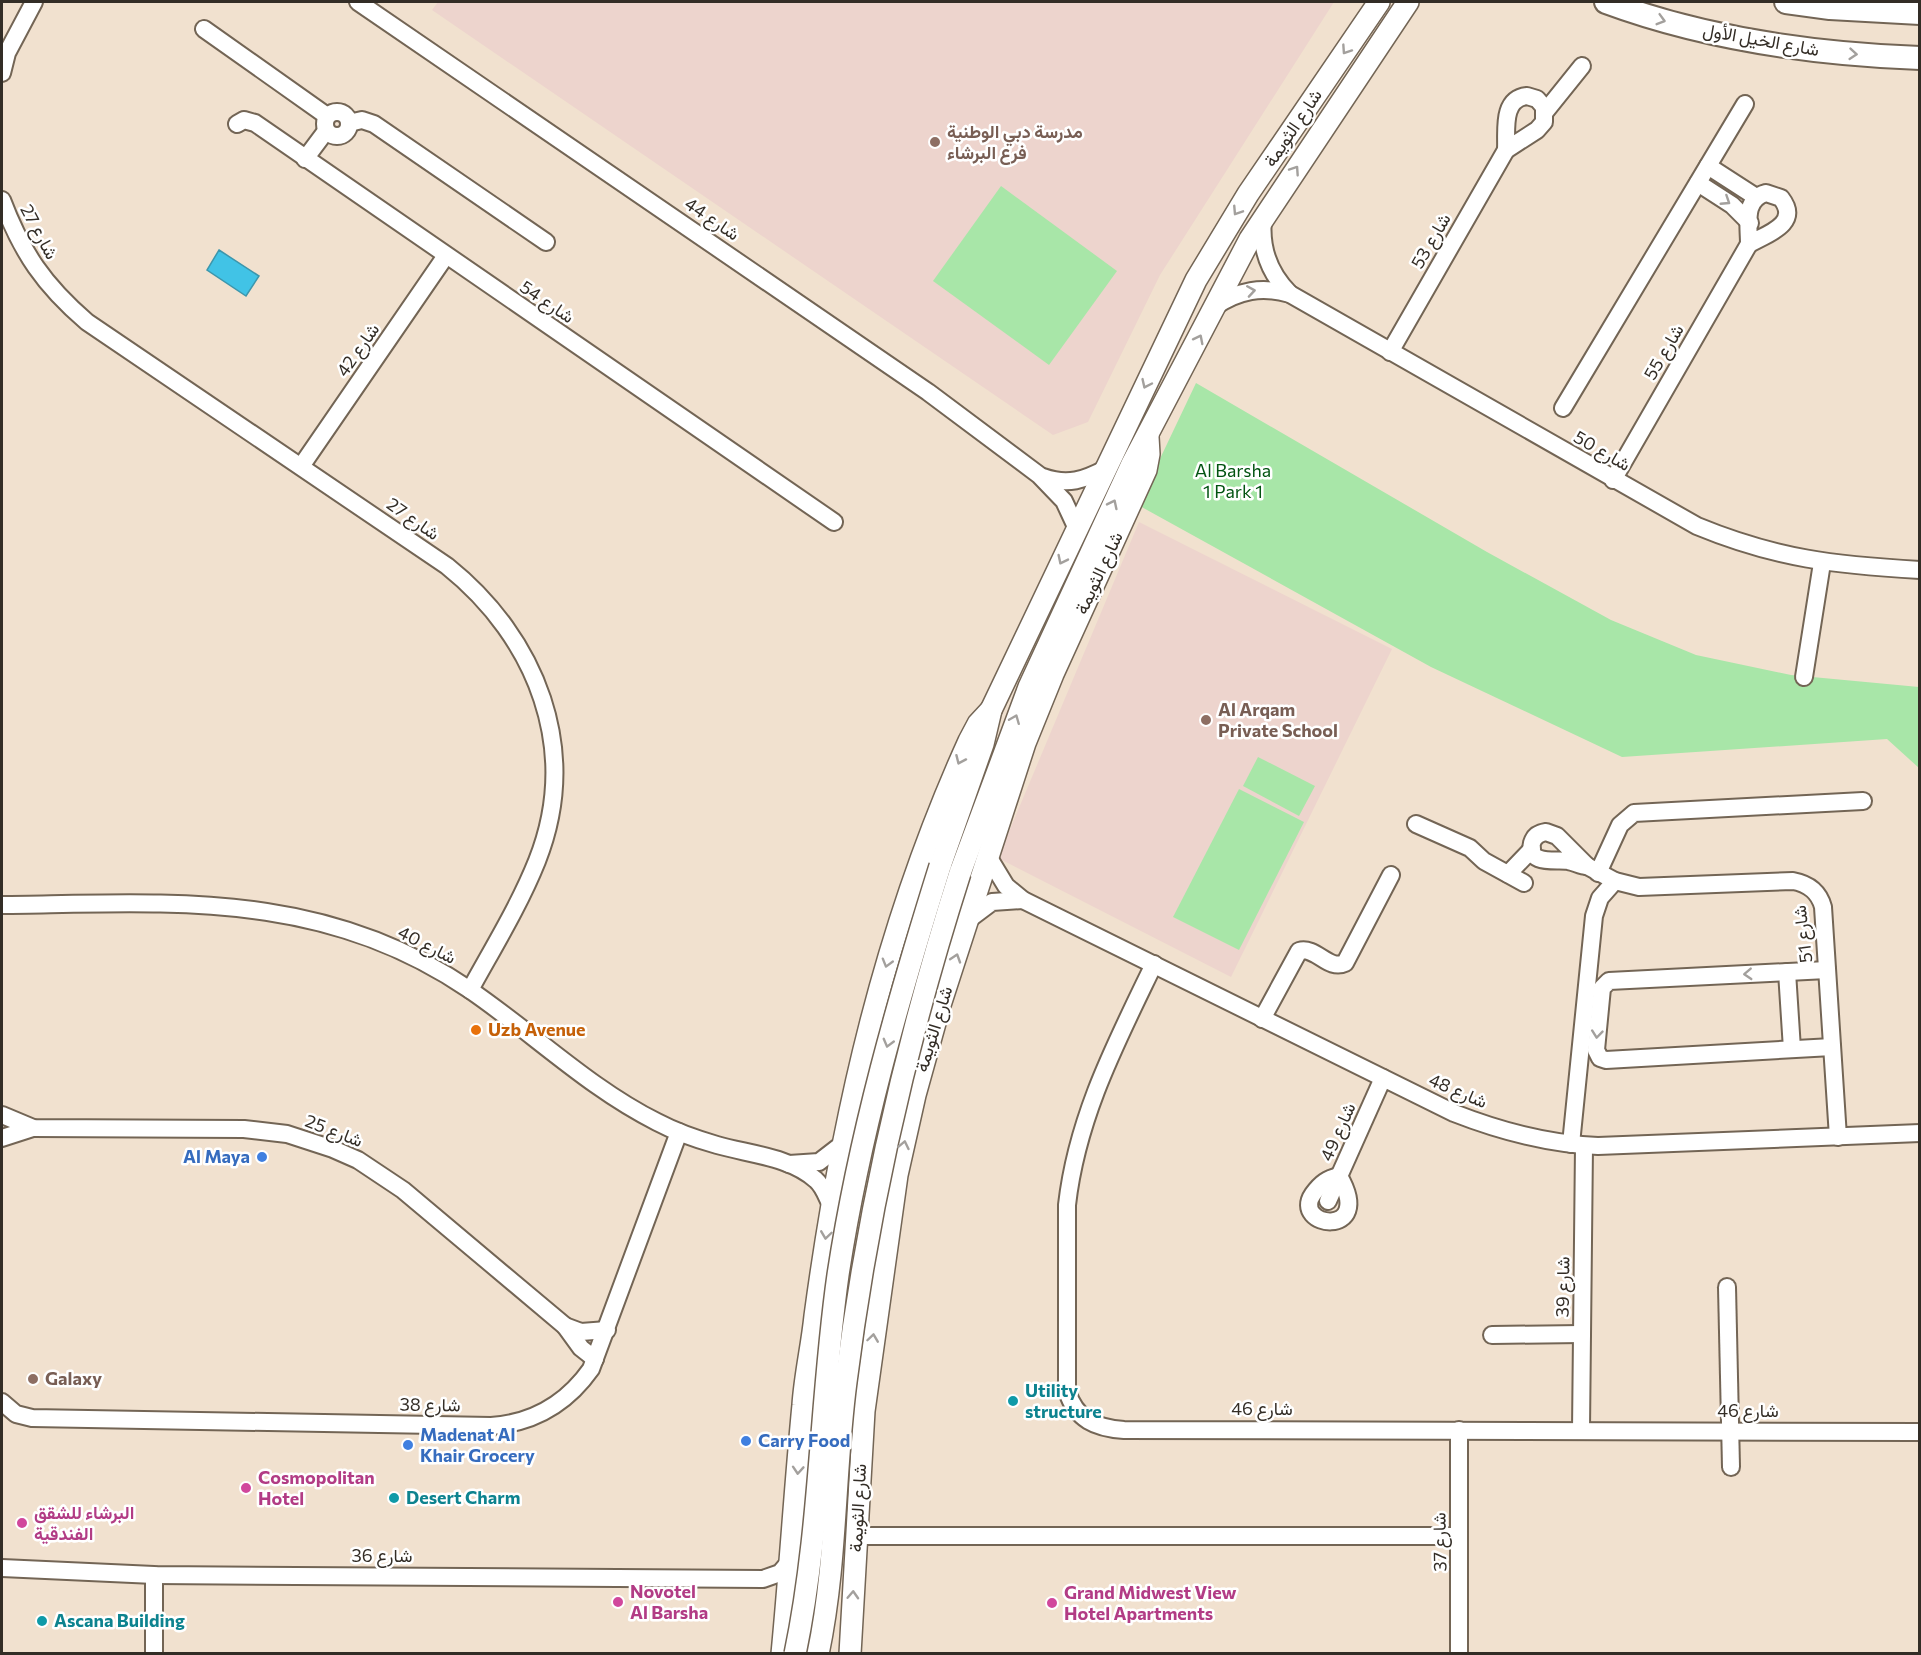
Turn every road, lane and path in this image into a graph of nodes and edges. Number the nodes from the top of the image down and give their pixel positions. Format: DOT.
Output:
graph roads {
  1 [pos="34,2"];
  2 [pos="358,2"];
  3 [pos="1379,2"];
  4 [pos="1408,2"];
  5 [pos="1606,2"];
  6 [pos="1786,2"];
  7 [pos="1920,13"];
  8 [pos="204,29"];
  9 [pos="1920,58"];
  10 [pos="1582,66"];
  11 [pos="2,73"];
  12 [pos="1745,104"];
  13 [pos="1545,112"];
  14 [pos="237,124"];
  15 [pos="329,128"];
  16 [pos="1506,150"];
  17 [pos="309,161"];
  18 [pos="1708,166"];
  19 [pos="1698,183"];
  20 [pos="1756,197"];
  21 [pos="2,200"];
  22 [pos="1263,217"];
  23 [pos="1750,223"];
  24 [pos="546,242"];
  25 [pos="1749,244"];
  26 [pos="446,257"];
  27 [pos="1290,294"];
  28 [pos="1214,307"];
  29 [pos="1390,352"];
  30 [pos="1563,408"];
  31 [pos="1148,437"];
  32 [pos="302,465"];
  33 [pos="1107,468"];
  34 [pos="1039,476"];
  35 [pos="1613,480"];
  36 [pos="834,522"];
  37 [pos="1077,529"];
  38 [pos="1822,563"];
  39 [pos="1920,570"];
  40 [pos="1804,677"];
  41 [pos="991,710"];
  42 [pos="1863,801"];
  43 [pos="1416,824"];
  44 [pos="1532,849"];
  45 [pos="989,858"];
  46 [pos="1592,869"];
  47 [pos="1508,874"];
  48 [pos="1391,875"];
  49 [pos="1615,881"];
  50 [pos="1524,883"];
  51 [pos="1023,900"];
  52 [pos="2,905"];
  53 [pos="968,920"];
  54 [pos="1154,964"];
  55 [pos="1827,970"];
  56 [pos="1787,972"];
  57 [pos="470,990"];
  58 [pos="1262,1019"];
  59 [pos="1832,1047"];
  60 [pos="1792,1049"];
  61 [pos="1383,1078"];
  62 [pos="2,1115"];
  63 [pos="33,1128"];
  64 [pos="679,1132"];
  65 [pos="1920,1133"];
  66 [pos="1838,1137"];
  67 [pos="2,1138"];
  68 [pos="841,1145"];
  69 [pos="1578,1145"];
  70 [pos="789,1164"];
  71 [pos="1328,1201"];
  72 [pos="830,1203"];
  73 [pos="1727,1287"];
  74 [pos="565,1326"];
  75 [pos="607,1330"];
  76 [pos="1582,1334"];
  77 [pos="1492,1335"];
  78 [pos="595,1359"];
  79 [pos="806,1377"];
  80 [pos="867,1382"];
  81 [pos="2,1402"];
  82 [pos="1459,1430"];
  83 [pos="1581,1430"];
  84 [pos="1730,1430"];
  85 [pos="1920,1432"];
  86 [pos="801,1433"];
  87 [pos="862,1435"];
  88 [pos="1731,1467"];
  89 [pos="857,1536"];
  90 [pos="1459,1536"];
  91 [pos="791,1560"];
  92 [pos="2,1568"];
  93 [pos="154,1575"];
  94 [pos="763,1579"];
  95 [pos="787,1599"];
  96 [pos="154,1653"];
  97 [pos="782,1653"];
  98 [pos="795,1653"];
  99 [pos="818,1653"];
  100 [pos="850,1653"];
  101 [pos="1459,1653"];
  1 -- 11 [label="street"];
  2 -- 34 [label="street, شارع 44"];
  3 -- 33 [label="street, شارع الثويمة, one-way"];
  22 -- 4 [label="street, شارع الثويمة, one-way"];
  5 -- 9 [label="main road, شارع الخيل الأول, one-way"];
  6 -- 7 [label="main road"];
  8 -- 15 [label="street"];
  10 -- 13 [label="street"];
  12 -- 18 [label="street"];
  13 -- 16 [label="street"];
  13 -- 16 [label="street"];
  14 -- 17 [label="street, شارع 54"];
  15 -- 17 [label="street"];
  15 -- 24 [label="street"];
  16 -- 29 [label="street, شارع 53"];
  17 -- 26 [label="street, شارع 54"];
  18 -- 19 [label="street"];
  18 -- 20 [label="street"];
  19 -- 23 [label="street, one-way"];
  19 -- 30 [label="street"];
  20 -- 23 [label="street"];
  20 -- 25 [label="street"];
  21 -- 32 [label="street, شارع 27"];
  22 -- 27 [label="street, شارع 50"];
  22 -- 28 [label="street, شارع الثويمة"];
  23 -- 25 [label="street"];
  25 -- 35 [label="street, شارع 55"];
  26 -- 32 [label="street, شارع 42"];
  26 -- 36 [label="street, شارع 54"];
  28 -- 27 [label="street, شارع 50, one-way"];
  27 -- 29 [label="street, شارع 50"];
  31 -- 28 [label="street, شارع الثويمة, one-way"];
  29 -- 35 [label="street, شارع 50"];
  31 -- 45 [label="street, شارع الثويمة"];
  99 -- 31 [label="street, شارع الثويمة, one-way, bridge"];
  32 -- 57 [label="street, شارع 27"];
  33 -- 34 [label="street, شارع 44"];
  33 -- 37 [label="street, شارع الثويمة"];
  34 -- 37 [label="street, شارع 44"];
  35 -- 38 [label="street, شارع 50"];
  37 -- 41 [label="street, شارع الثويمة, one-way"];
  38 -- 39 [label="street, شارع 50"];
  38 -- 40 [label="street"];
  41 -- 68 [label="street, شارع الثويمة, one-way"];
  41 -- 98 [label="street, شارع الثويمة, one-way, bridge"];
  42 -- 46 [label="street"];
  43 -- 47 [label="street"];
  44 -- 46 [label="street"];
  44 -- 46 [label="street"];
  44 -- 47 [label="street"];
  45 -- 51 [label="street, شارع 48"];
  45 -- 53 [label="street, شارع الثويمة"];
  46 -- 49 [label="street, شارع 51"];
  47 -- 50 [label="street"];
  48 -- 58 [label="street"];
  49 -- 55 [label="street, شارع 51"];
  49 -- 69 [label="street, شارع 39"];
  51 -- 53 [label="street, شارع 48"];
  51 -- 54 [label="street, شارع 48"];
  52 -- 57 [label="street, شارع 40"];
  80 -- 53 [label="street, شارع الثويمة, one-way"];
  54 -- 58 [label="street, شارع 48"];
  54 -- 82 [label="street, شارع 46"];
  55 -- 56 [label="street"];
  55 -- 59 [label="street, شارع 51"];
  56 -- 60 [label="street"];
  56 -- 60 [label="street, one-way"];
  57 -- 64 [label="street, شارع 40"];
  58 -- 61 [label="street, شارع 48"];
  59 -- 60 [label="street"];
  59 -- 66 [label="street, شارع 51"];
  61 -- 69 [label="street, شارع 48"];
  61 -- 71 [label="street, شارع 49"];
  62 -- 63 [label="street, شارع 25"];
  63 -- 67 [label="street, شارع 25"];
  63 -- 74 [label="street, شارع 25"];
  64 -- 70 [label="street, شارع 40"];
  64 -- 75 [label="street, شارع 38"];
  65 -- 66 [label="street, شارع 48"];
  66 -- 69 [label="street, شارع 48"];
  68 -- 70 [label="street, شارع 40"];
  68 -- 72 [label="street, شارع الثويمة"];
  69 -- 76 [label="street, شارع 39"];
  70 -- 72 [label="street, شارع 40"];
  72 -- 79 [label="street, شارع الثويمة, one-way"];
  73 -- 84 [label="street"];
  74 -- 75 [label="street"];
  74 -- 78 [label="street, شارع 25"];
  75 -- 78 [label="street, شارع 38"];
  76 -- 77 [label="street"];
  76 -- 83 [label="street, شارع 39"];
  78 -- 81 [label="street, شارع 38"];
  79 -- 80 [label="street"];
  79 -- 86 [label="street, شارع الثويمة"];
  80 -- 87 [label="street, شارع الثويمة"];
  82 -- 83 [label="street, شارع 46"];
  82 -- 90 [label="street, شارع 37"];
  83 -- 84 [label="street, شارع 46"];
  84 -- 85 [label="street, شارع 46"];
  84 -- 88 [label="street"];
  86 -- 87 [label="street"];
  86 -- 91 [label="street, شارع الثويمة, one-way"];
  87 -- 89 [label="street, شارع الثويمة"];
  89 -- 90 [label="street"];
  100 -- 89 [label="street, شارع الثويمة, one-way"];
  90 -- 101 [label="street, شارع 37"];
  91 -- 94 [label="street"];
  91 -- 95 [label="street, شارع الثويمة"];
  92 -- 93 [label="street, شارع 36"];
  93 -- 94 [label="street, شارع 36"];
  93 -- 96 [label="street"];
  94 -- 95 [label="street"];
  95 -- 97 [label="street, شارع الثويمة"];
}
